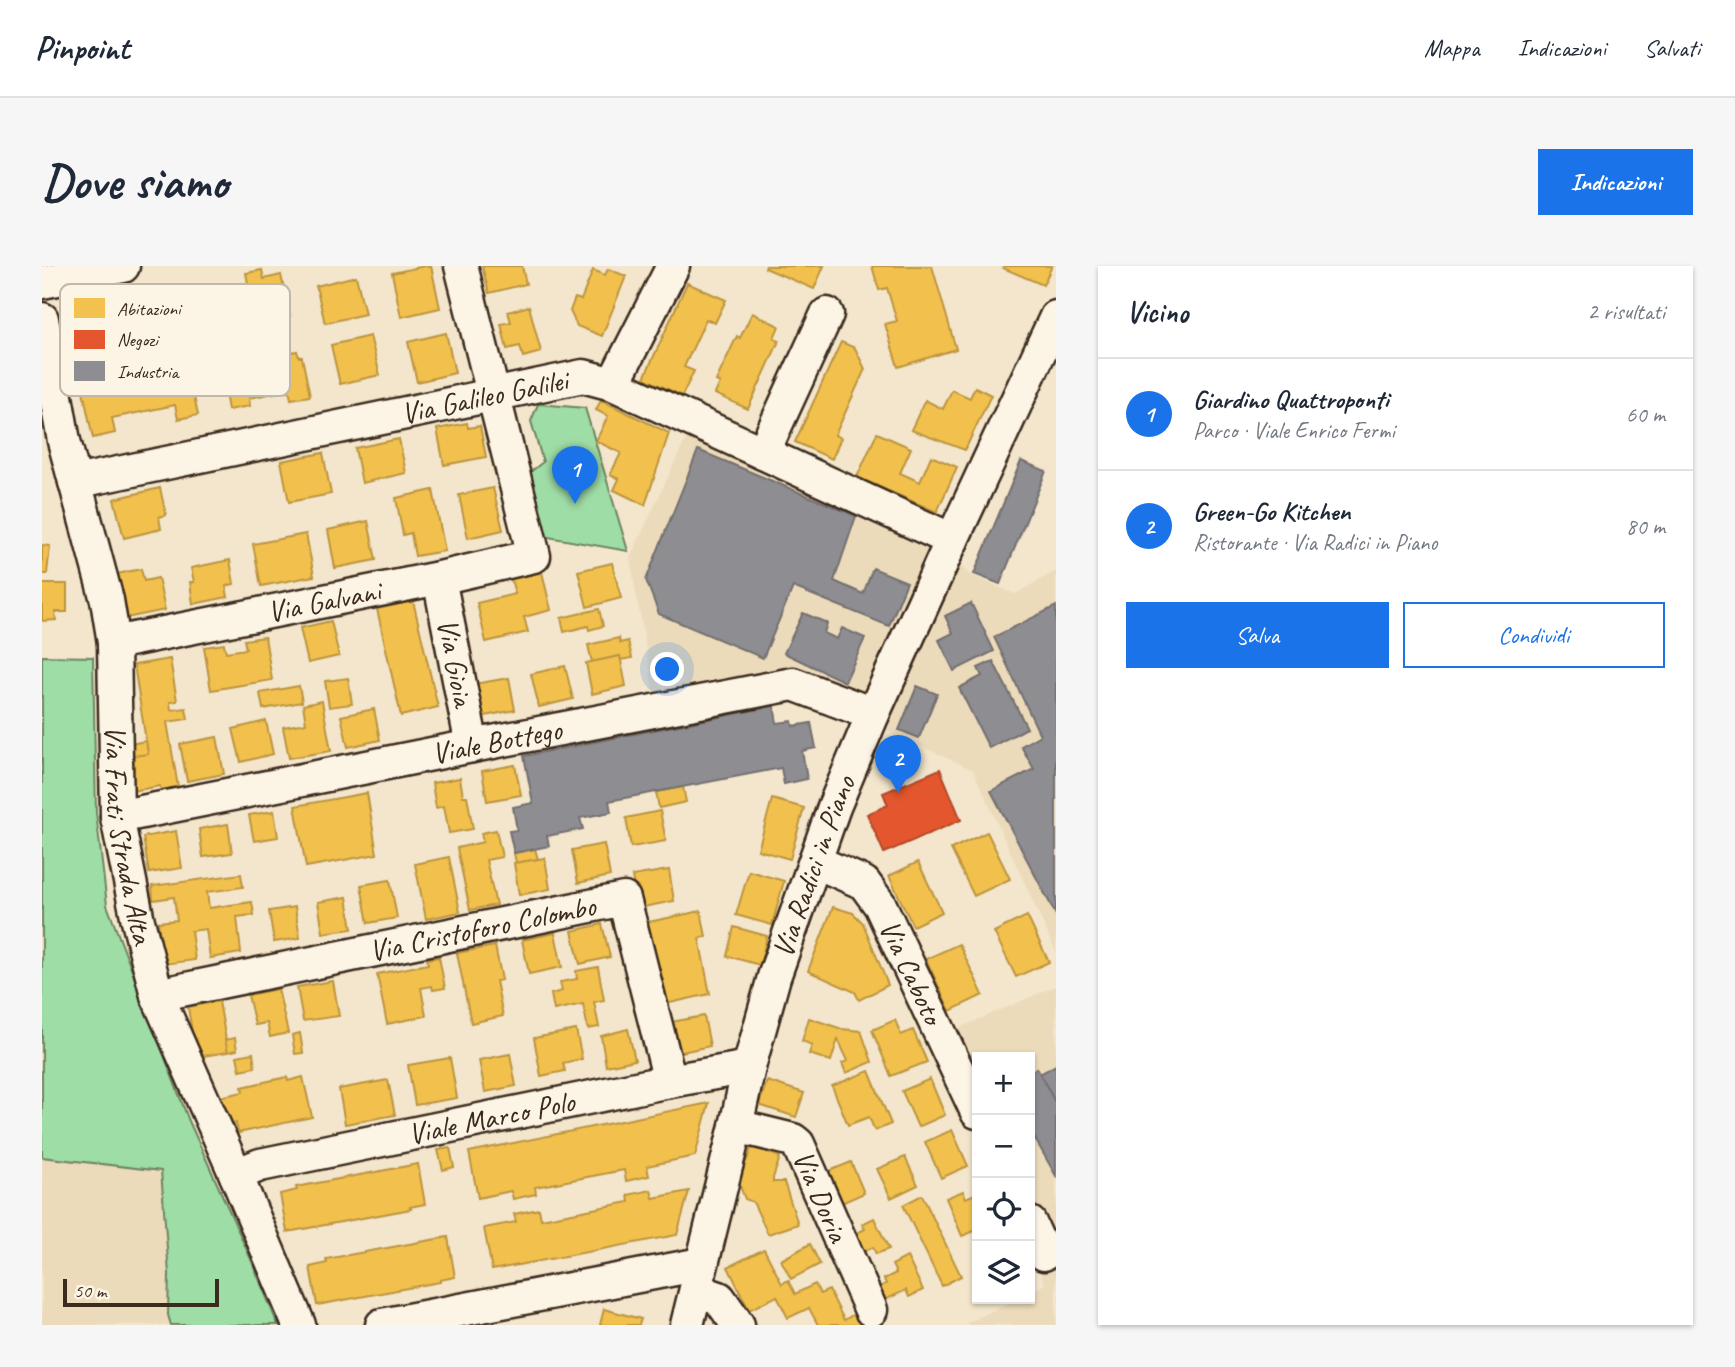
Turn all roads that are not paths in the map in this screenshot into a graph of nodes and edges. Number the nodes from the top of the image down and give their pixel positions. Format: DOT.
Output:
graph roads {
  1 [pos="123,266"];
  2 [pos="461,266"];
  3 [pos="673,266"];
  4 [pos="42,282"];
  5 [pos="827,314"];
  6 [pos="1056,317"];
  7 [pos="42,319"];
  8 [pos="613,384"];
  9 [pos="494,396"];
  10 [pos="763,453"];
  11 [pos="75,482"];
  12 [pos="951,540"];
  13 [pos="439,578"];
  14 [pos="114,643"];
  15 [pos="873,714"];
  16 [pos="472,746"];
  17 [pos="117,817"];
  18 [pos="815,863"];
  19 [pos="157,995"];
  20 [pos="749,1068"];
  21 [pos="670,1081"];
  22 [pos="972,1101"];
  23 [pos="736,1126"];
  24 [pos="236,1175"];
  25 [pos="1035,1234"];
  26 [pos="1044,1254"];
  27 [pos="698,1277"];
  28 [pos="871,1310"];
  29 [pos="299,1325"];
  30 [pos="382,1325"];
  31 [pos="687,1325"];
  32 [pos="738,1325"];
  1 -- 4 [label="street"];
  2 -- 9 [label="street"];
  3 -- 8 [label="street"];
  5 -- 10 [label="street"];
  6 -- 12 [label="street, Via Radici in Piano"];
  7 -- 11 [label="street, Via Frati Strada Alta"];
  8 -- 9 [label="street, Via Galileo Galilei"];
  8 -- 10 [label="street, Via Galileo Galilei"];
  9 -- 11 [label="street, Via Galileo Galilei"];
  9 -- 13 [label="street, Via Galvani"];
  10 -- 12 [label="street, Via Galileo Galilei"];
  11 -- 14 [label="street, Via Frati Strada Alta"];
  12 -- 15 [label="street, Via Radici in Piano"];
  13 -- 14 [label="street, Via Galvani"];
  13 -- 16 [label="street, Via Gioia"];
  14 -- 17 [label="street, Via Frati Strada Alta"];
  15 -- 16 [label="street, Viale Bottego"];
  15 -- 18 [label="street, Via Radici in Piano"];
  16 -- 17 [label="street, Viale Bottego"];
  17 -- 19 [label="street, Via Frati Strada Alta"];
  18 -- 20 [label="street, Via Radici in Piano"];
  18 -- 22 [label="street, Via Caboto"];
  19 -- 21 [label="street, Via Cristoforo Colombo"];
  19 -- 24 [label="street, Via Frati Strada Alta"];
  20 -- 21 [label="street, Viale Marco Polo"];
  20 -- 23 [label="street, Via Radici in Piano"];
  21 -- 24 [label="street, Viale Marco Polo"];
  23 -- 27 [label="street, Via Radici in Piano"];
  23 -- 28 [label="street, Via Doria"];
  24 -- 29 [label="street, Via Frati Strada Alta"];
  25 -- 26 [label="street"];
  27 -- 30 [label="street"];
  27 -- 31 [label="street, Via Radici in Piano"];
  27 -- 32 [label="street"];
}
